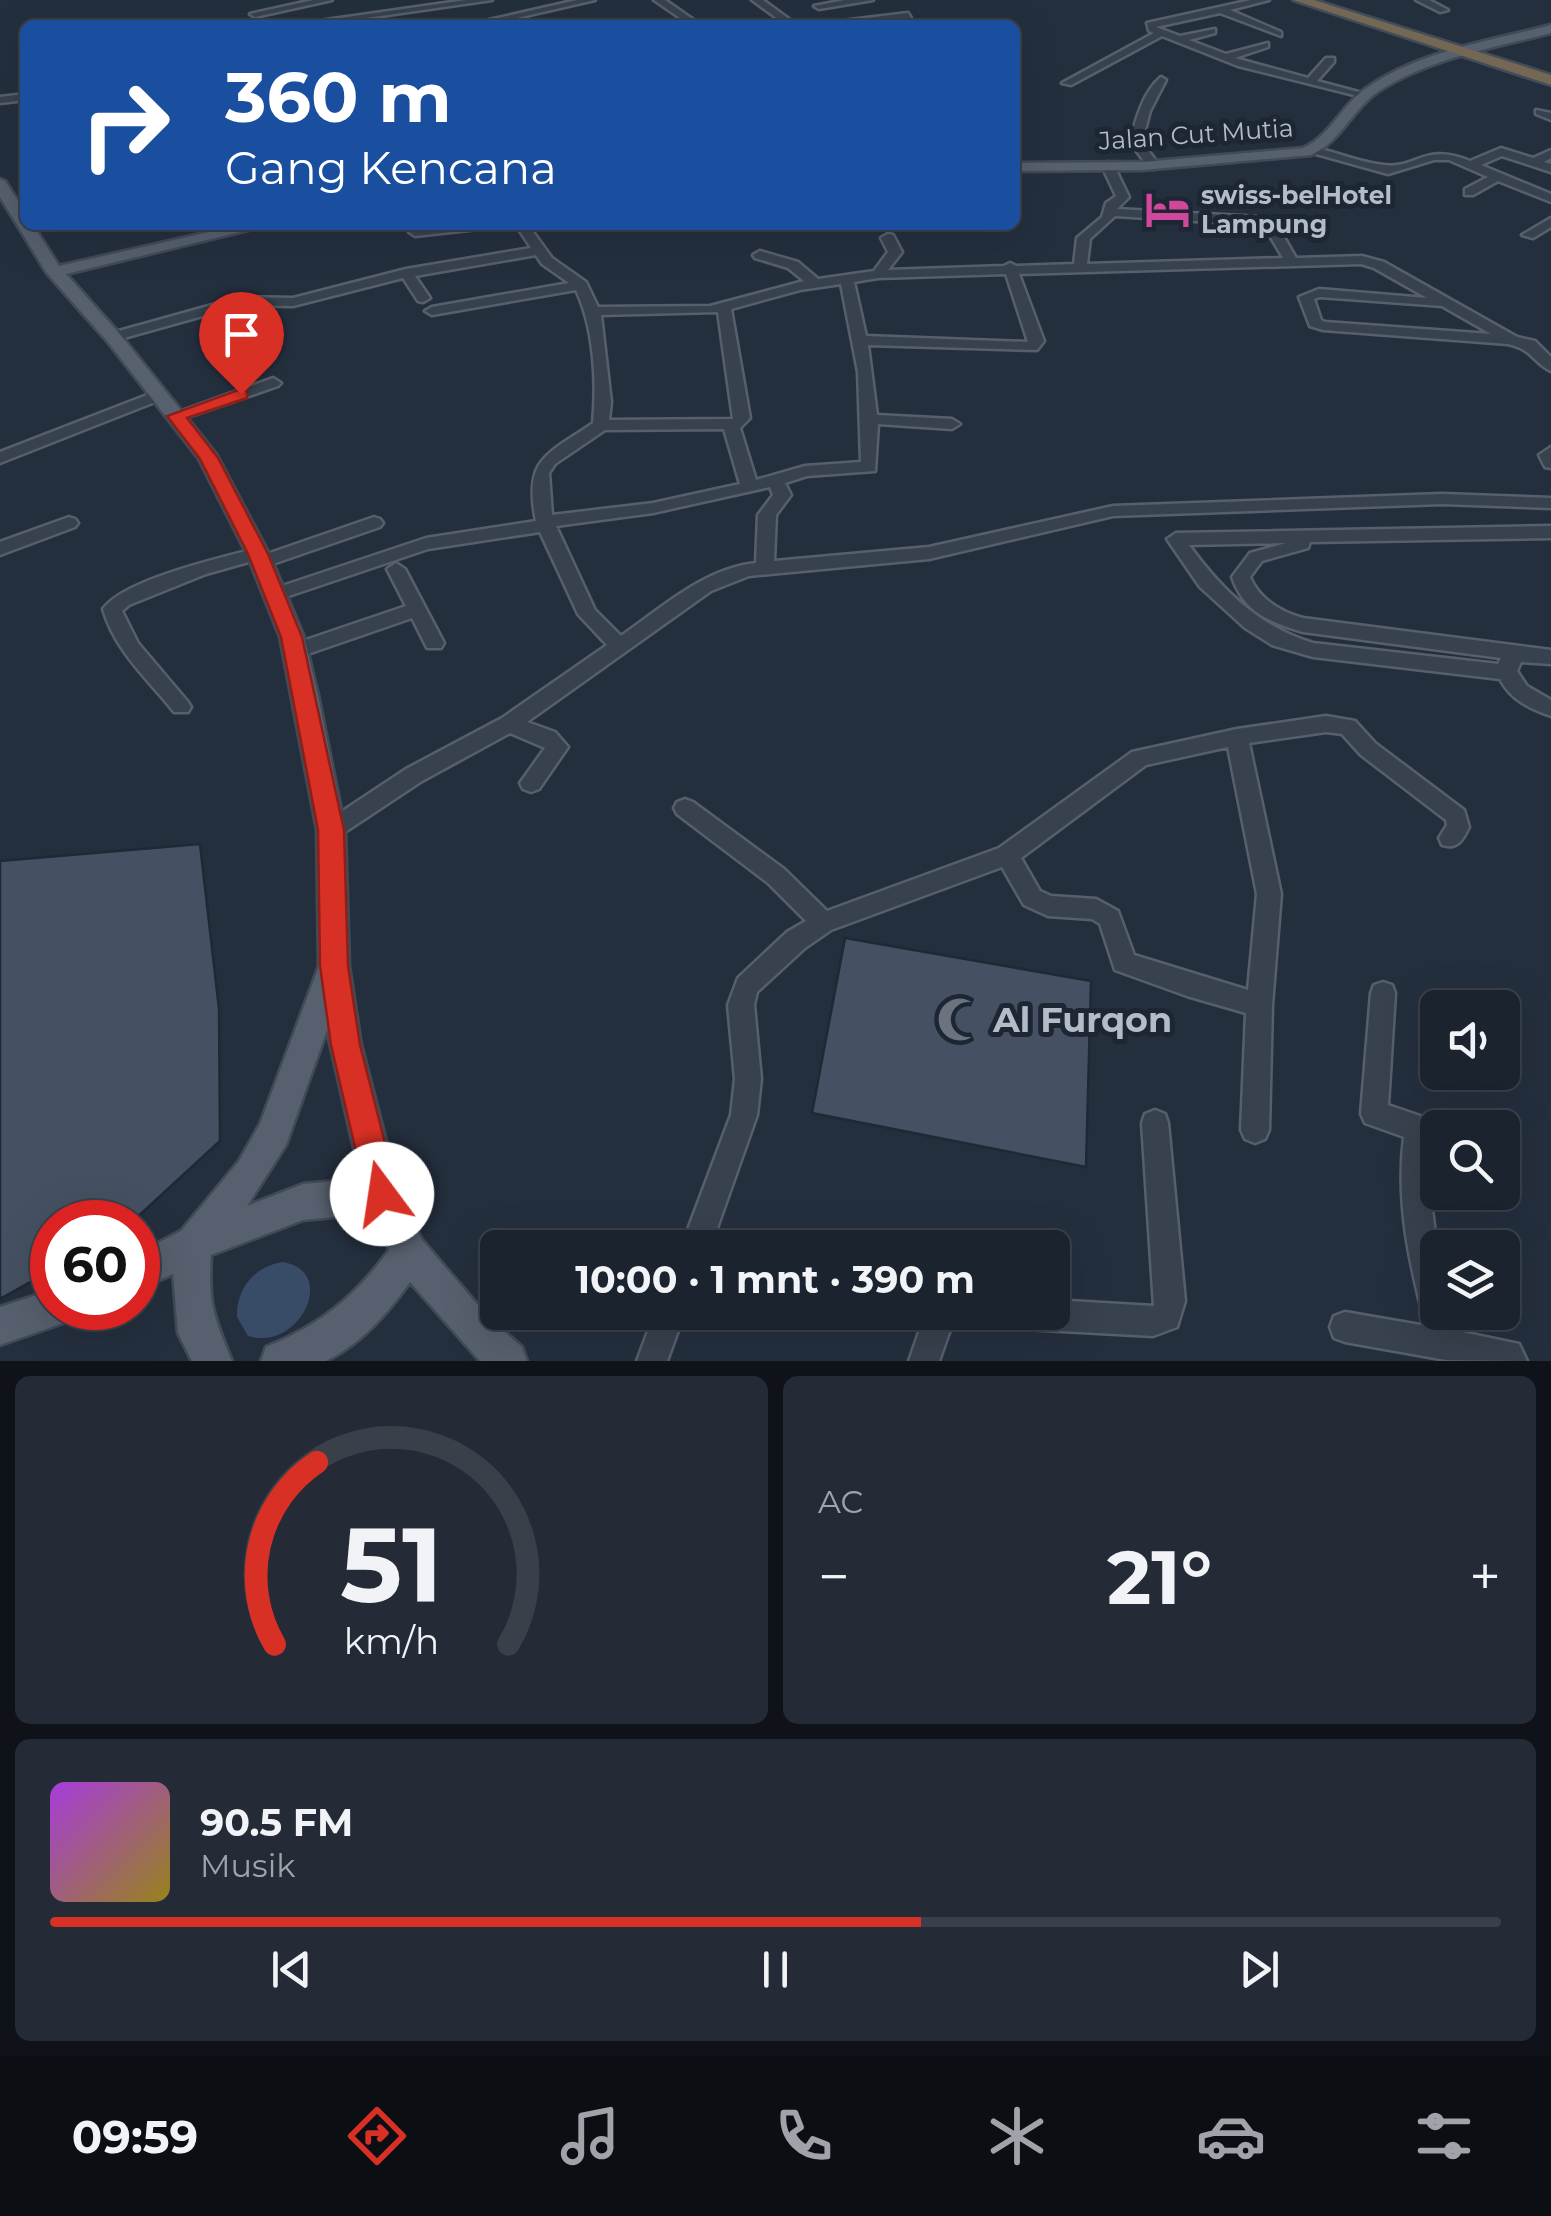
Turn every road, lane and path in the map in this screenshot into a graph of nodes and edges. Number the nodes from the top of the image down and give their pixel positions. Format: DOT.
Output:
graph roads {
  1 [pos="327,0"];
  2 [pos="487,0"];
  3 [pos="590,0"];
  4 [pos="660,0"];
  5 [pos="758,0"];
  6 [pos="868,0"];
  7 [pos="1264,0"];
  8 [pos="1300,0"];
  9 [pos="1421,0"];
  10 [pos="845,1"];
  11 [pos="431,4"];
  12 [pos="819,6"];
  13 [pos="1217,8"];
  14 [pos="1444,10"];
  15 [pos="255,14"];
  16 [pos="908,16"];
  17 [pos="328,20"];
  18 [pos="496,20"];
  19 [pos="689,20"];
  20 [pos="785,20"];
  21 [pos="875,20"];
  22 [pos="1551,29"];
  23 [pos="1212,31"];
  24 [pos="1161,33"];
  25 [pos="1278,34"];
  26 [pos="1177,40"];
  27 [pos="1264,45"];
  28 [pos="1467,53"];
  29 [pos="1224,58"];
  30 [pos="1330,60"];
  31 [pos="1160,80"];
  32 [pos="1551,80"];
  33 [pos="1309,83"];
  34 [pos="1066,84"];
  35 [pos="1362,96"];
  36 [pos="1312,150"];
  37 [pos="1551,154"];
  38 [pos="1534,162"];
  39 [pos="1152,165"];
  40 [pos="1470,165"];
  41 [pos="1108,166"];
  42 [pos="1020,167"];
  43 [pos="1551,168"];
  44 [pos="1498,176"];
  45 [pos="0,184"];
  46 [pos="1469,192"];
  47 [pos="1551,198"];
  48 [pos="1111,212"];
  49 [pos="20,217"];
  50 [pos="1551,222"];
  51 [pos="28,230"];
  52 [pos="239,230"];
  53 [pos="454,230"];
  54 [pos="525,230"];
  55 [pos="415,232"];
  56 [pos="1528,235"];
  57 [pos="888,238"];
  58 [pos="538,250"];
  59 [pos="760,255"];
  60 [pos="1292,261"];
  61 [pos="1080,266"];
  62 [pos="1010,267"];
  63 [pos="54,272"];
  64 [pos="406,274"];
  65 [pos="878,274"];
  66 [pos="846,278"];
  67 [pos="816,284"];
  68 [pos="581,285"];
  69 [pos="1446,304"];
  70 [pos="724,306"];
  71 [pos="592,311"];
  72 [pos="113,338"];
  73 [pos="862,340"];
  74 [pos="1513,341"];
  75 [pos="1551,366"];
  76 [pos="274,384"];
  77 [pos="160,395"];
  78 [pos="176,416"];
  79 [pos="870,419"];
  80 [pos="601,424"];
  81 [pos="952,424"];
  82 [pos="731,426"];
  83 [pos="1551,452"];
  84 [pos="0,458"];
  85 [pos="1551,463"];
  86 [pos="776,481"];
  87 [pos="750,487"];
  88 [pos="1551,503"];
  89 [pos="1164,508"];
  90 [pos="69,523"];
  91 [pos="374,523"];
  92 [pos="545,523"];
  93 [pos="1551,532"];
  94 [pos="1353,534"];
  95 [pos="1176,539"];
  96 [pos="0,549"];
  97 [pos="259,558"];
  98 [pos="765,566"];
  99 [pos="396,569"];
  100 [pos="274,595"];
  101 [pos="414,610"];
  102 [pos="434,643"];
  103 [pos="618,644"];
  104 [pos="295,651"];
  105 [pos="1539,654"];
  106 [pos="1505,672"];
  107 [pos="181,707"];
  108 [pos="1551,708"];
  109 [pos="508,724"];
  110 [pos="1236,737"];
  111 [pos="531,783"];
  112 [pos="684,808"];
  113 [pos="331,830"];
  114 [pos="1450,838"];
  115 [pos="1007,854"];
  116 [pos="822,923"];
  117 [pos="334,966"];
  118 [pos="1383,994"];
  119 [pos="1259,1004"];
  120 [pos="1154,1124"];
  121 [pos="1256,1130"];
  122 [pos="382,1194"];
  123 [pos="702,1230"];
  124 [pos="194,1244"];
  125 [pos="409,1253"];
  126 [pos="160,1261"];
  127 [pos="30,1316"];
  128 [pos="1070,1316"];
  129 [pos="0,1326"];
  130 [pos="1344,1327"];
  131 [pos="663,1330"];
  132 [pos="935,1330"];
  133 [pos="1446,1344"];
  134 [pos="214,1361"];
  135 [pos="280,1361"];
  136 [pos="508,1361"];
  137 [pos="652,1361"];
  138 [pos="924,1361"];
  139 [pos="1512,1361"];
  1 -- 15 [label="street"];
  2 -- 11 [label="street"];
  3 -- 18 [label="street"];
  4 -- 19 [label="street"];
  5 -- 20 [label="street"];
  6 -- 10 [label="street"];
  7 -- 13 [label="street"];
  8 -- 28 [label="highway"];
  9 -- 14 [label="street"];
  10 -- 12 [label="street"];
  11 -- 17 [label="street"];
  13 -- 24 [label="street"];
  13 -- 25 [label="street"];
  16 -- 21 [label="street"];
  22 -- 28 [label="main road, Jalan Cut Mutia"];
  23 -- 26 [label="street"];
  24 -- 26 [label="street"];
  24 -- 34 [label="street"];
  26 -- 29 [label="street"];
  27 -- 29 [label="street"];
  28 -- 32 [label="highway"];
  28 -- 35 [label="main road, Jalan Cut Mutia"];
  29 -- 33 [label="street"];
  30 -- 33 [label="street"];
  31 -- 39 [label="street"];
  33 -- 35 [label="street"];
  35 -- 36 [label="main road, Jalan Cut Mutia"];
  36 -- 39 [label="main road, Jalan Cut Mutia"];
  36 -- 40 [label="street"];
  37 -- 38 [label="street"];
  38 -- 40 [label="street"];
  38 -- 43 [label="street"];
  39 -- 41 [label="main road, Jalan Cut Mutia"];
  40 -- 44 [label="street"];
  41 -- 42 [label="main road, Jalan Cut Mutia"];
  41 -- 48 [label="street"];
  44 -- 46 [label="street"];
  44 -- 47 [label="street"];
  45 -- 49 [label="main road"];
  48 -- 60 [label="street"];
  48 -- 61 [label="street"];
  50 -- 56 [label="street"];
  51 -- 63 [label="main road"];
  52 -- 63 [label="main road"];
  53 -- 55 [label="street"];
  54 -- 58 [label="street"];
  57 -- 65 [label="street"];
  58 -- 64 [label="street"];
  58 -- 68 [label="street"];
  59 -- 67 [label="street"];
  60 -- 61 [label="street"];
  60 -- 69 [label="street"];
  61 -- 62 [label="street"];
  62 -- 65 [label="street"];
  62 -- 73 [label="street"];
  63 -- 72 [label="main road"];
  64 -- 68 [label="street"];
  64 -- 72 [label="street"];
  65 -- 66 [label="street"];
  66 -- 67 [label="street"];
  66 -- 73 [label="street"];
  67 -- 70 [label="street"];
  68 -- 71 [label="street"];
  69 -- 74 [label="street"];
  69 -- 74 [label="street"];
  70 -- 71 [label="street"];
  70 -- 82 [label="street"];
  71 -- 80 [label="street"];
  72 -- 77 [label="main road"];
  73 -- 79 [label="street"];
  74 -- 75 [label="street"];
  76 -- 78 [label="street"];
  77 -- 78 [label="main road"];
  77 -- 84 [label="street"];
  78 -- 97 [label="main road"];
  79 -- 81 [label="street"];
  79 -- 86 [label="street"];
  80 -- 82 [label="street"];
  80 -- 92 [label="street"];
  82 -- 87 [label="street"];
  83 -- 85 [label="street"];
  86 -- 87 [label="street"];
  86 -- 98 [label="street"];
  87 -- 92 [label="street"];
  88 -- 89 [label="street"];
  89 -- 95 [label="street"];
  89 -- 98 [label="street"];
  90 -- 96 [label="street"];
  91 -- 97 [label="street"];
  92 -- 100 [label="street"];
  92 -- 103 [label="street"];
  93 -- 94 [label="street"];
  94 -- 95 [label="street"];
  94 -- 105 [label="street"];
  95 -- 106 [label="street"];
  97 -- 100 [label="main road"];
  97 -- 107 [label="street"];
  98 -- 103 [label="street"];
  99 -- 101 [label="street"];
  100 -- 104 [label="main road"];
  101 -- 102 [label="street"];
  101 -- 104 [label="street"];
  103 -- 109 [label="street"];
  104 -- 113 [label="main road"];
  105 -- 106 [label="street"];
  106 -- 108 [label="street"];
  109 -- 111 [label="street"];
  109 -- 113 [label="street"];
  110 -- 114 [label="street"];
  110 -- 115 [label="street"];
  110 -- 119 [label="street"];
  112 -- 116 [label="street"];
  113 -- 117 [label="main road"];
  115 -- 116 [label="street"];
  115 -- 119 [label="street"];
  116 -- 123 [label="street"];
  117 -- 122 [label="main road"];
  117 -- 124 [label="main road"];
  118 -- 133 [label="street"];
  119 -- 121 [label="street"];
  120 -- 128 [label="street"];
  122 -- 124 [label="main road"];
  122 -- 125 [label="main road"];
  124 -- 126 [label="main road"];
  124 -- 134 [label="main road"];
  125 -- 135 [label="main road"];
  125 -- 136 [label="main road"];
  127 -- 129 [label="main road"];
  130 -- 133 [label="street"];
  131 -- 137 [label="street"];
  132 -- 138 [label="street"];
  133 -- 139 [label="street"];
}
